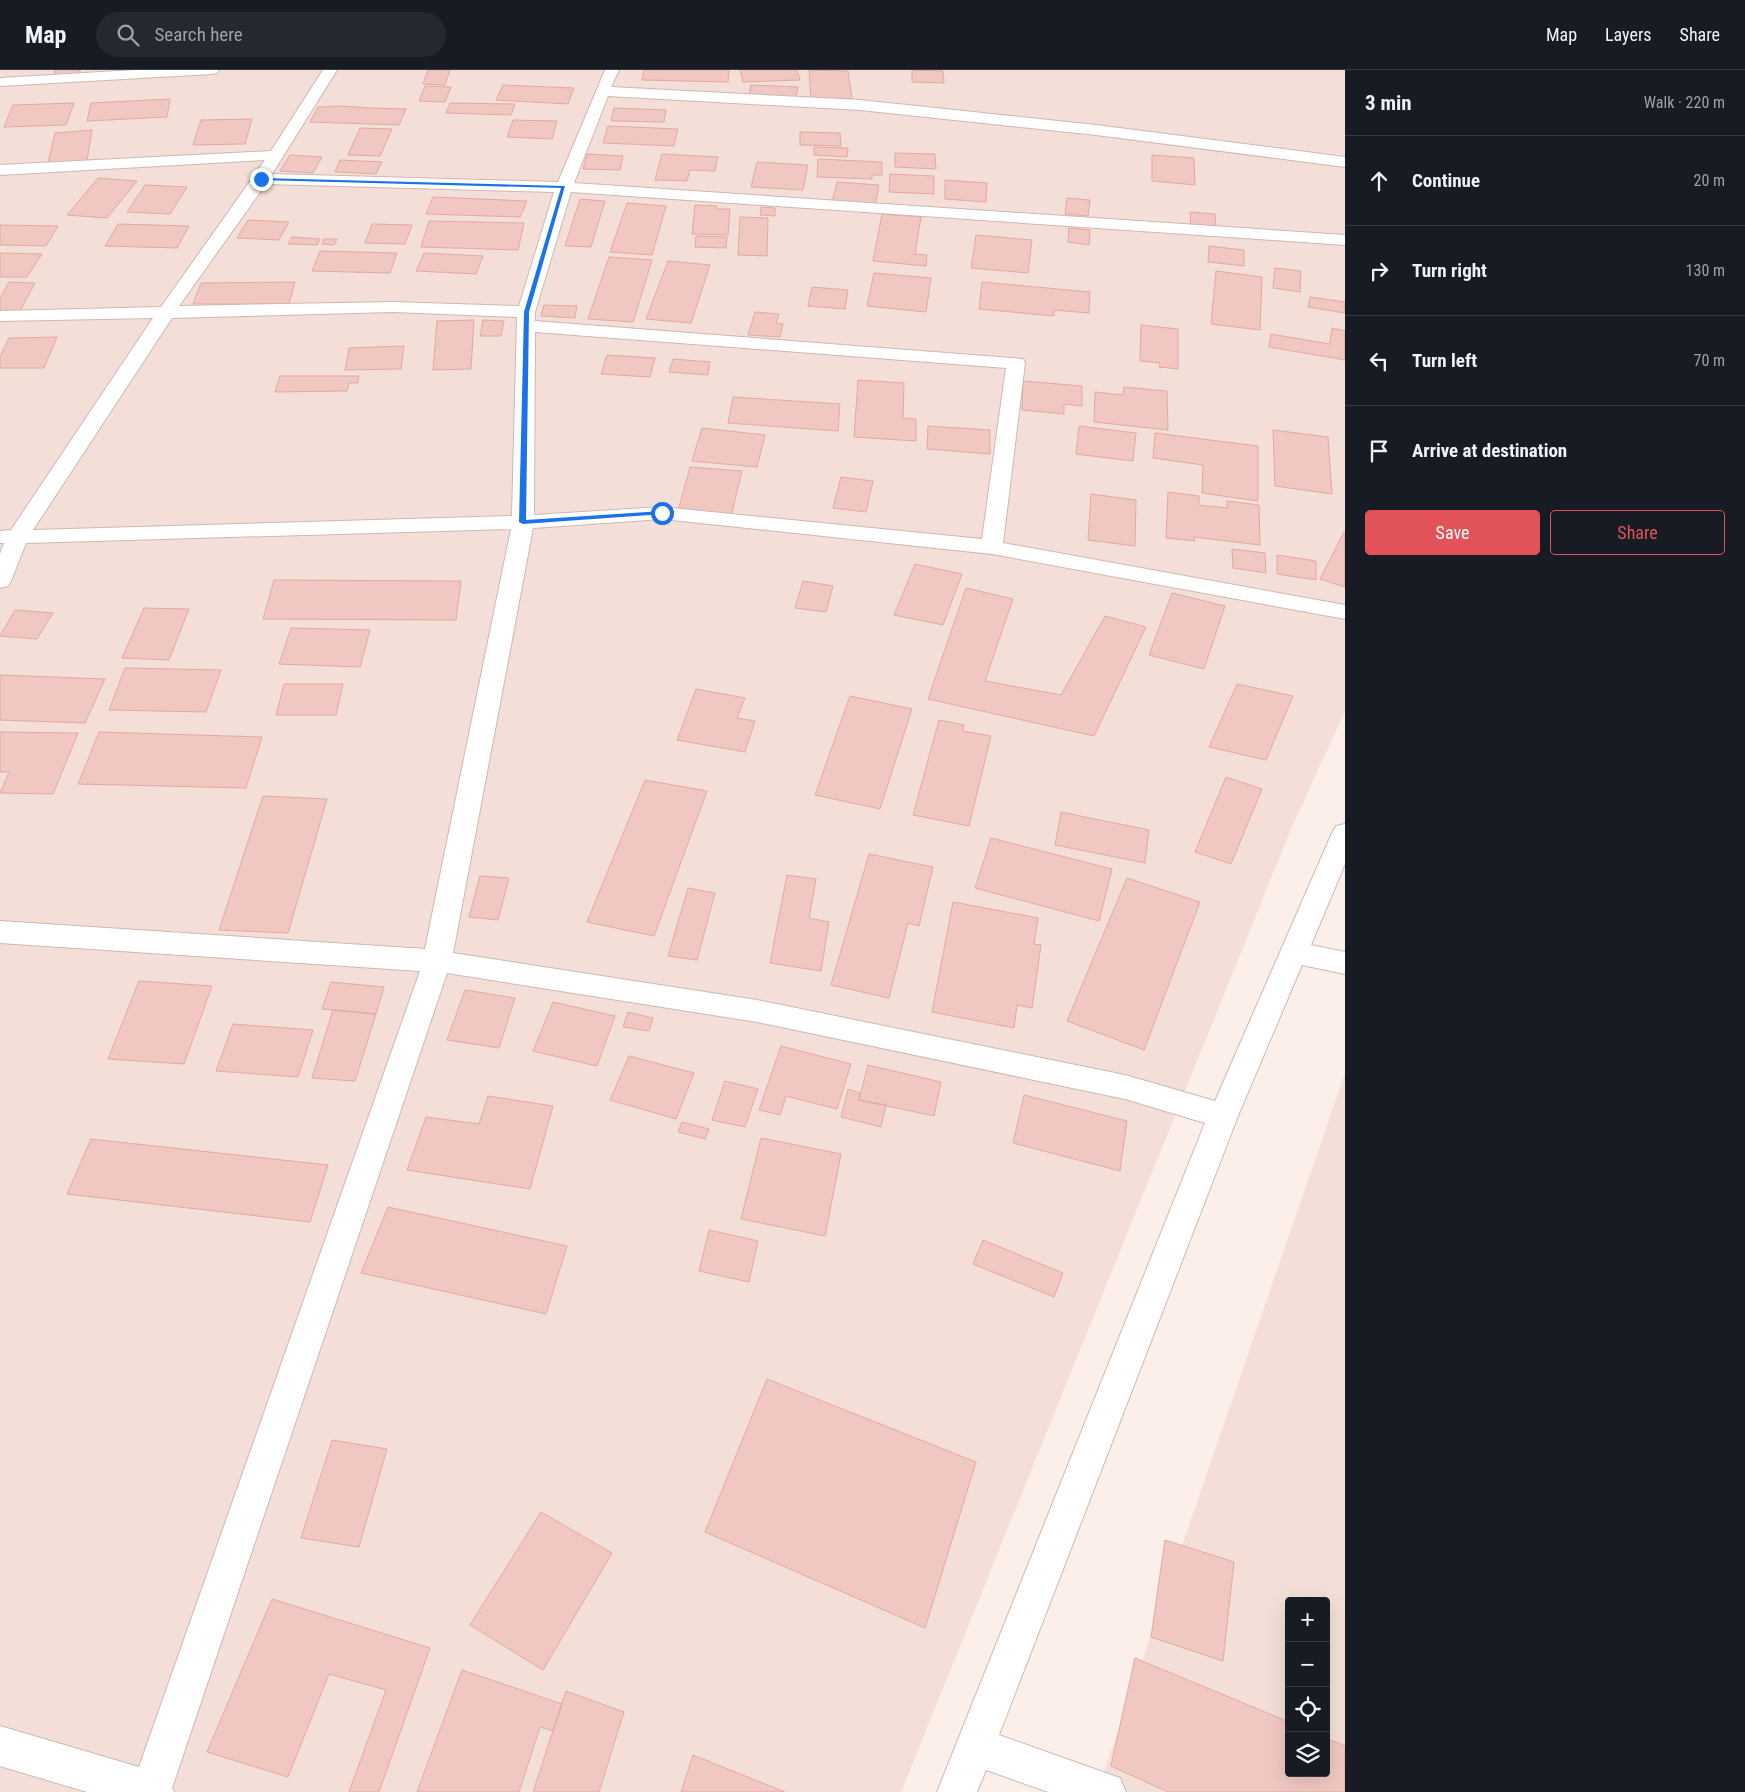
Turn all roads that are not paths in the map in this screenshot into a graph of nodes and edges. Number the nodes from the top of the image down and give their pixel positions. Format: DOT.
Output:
graph roads {
  1 [pos="212,70"];
  2 [pos="330,70"];
  3 [pos="118,72"];
  4 [pos="607,80"];
  5 [pos="0,82"];
  6 [pos="277,155"];
  7 [pos="1345,162"];
  8 [pos="0,170"];
  9 [pos="261,179"];
  10 [pos="564,187"];
  11 [pos="1345,240"];
  12 [pos="167,311"];
  13 [pos="0,316"];
  14 [pos="526,319"];
  15 [pos="523,522"];
  16 [pos="9,537"];
  17 [pos="992,547"];
  18 [pos="0,581"];
  19 [pos="1345,612"];
  20 [pos="1345,833"];
  21 [pos="0,932"];
  22 [pos="1294,952"];
  23 [pos="437,961"];
  24 [pos="1345,964"];
  25 [pos="1223,1116"];
  26 [pos="0,1746"];
  27 [pos="974,1746"];
  28 [pos="153,1791"];
  29 [pos="957,1792"];
  30 [pos="1106,1792"];
  1 -- 3 [label="street"];
  2 -- 6 [label="street"];
  3 -- 5 [label="street"];
  4 -- 7 [label="street"];
  4 -- 10 [label="street"];
  6 -- 8 [label="street"];
  6 -- 9 [label="street"];
  9 -- 10 [label="street"];
  9 -- 12 [label="street"];
  10 -- 11 [label="street"];
  10 -- 14 [label="street"];
  12 -- 13 [label="street"];
  12 -- 14 [label="street"];
  12 -- 16 [label="street"];
  14 -- 15 [label="street"];
  14 -- 17 [label="street"];
  15 -- 16 [label="street"];
  15 -- 17 [label="street"];
  15 -- 23 [label="street"];
  16 -- 18 [label="street"];
  17 -- 19 [label="street"];
  20 -- 22 [label="street"];
  21 -- 23 [label="street"];
  22 -- 24 [label="street"];
  22 -- 25 [label="street"];
  23 -- 25 [label="street"];
  23 -- 28 [label="street"];
  25 -- 27 [label="street"];
  26 -- 28 [label="street"];
  27 -- 29 [label="street"];
  27 -- 30 [label="street"];
}
